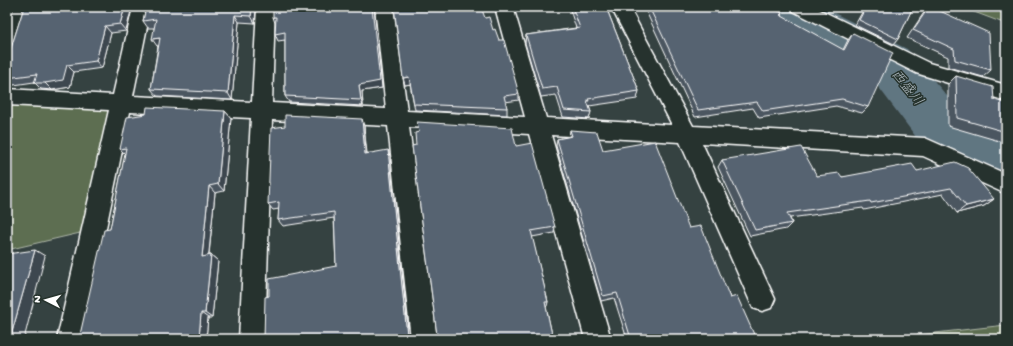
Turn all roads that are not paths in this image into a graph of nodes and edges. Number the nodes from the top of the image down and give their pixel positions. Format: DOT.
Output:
graph roads {
  1 [pos="23,7"];
  2 [pos="142,7"];
  3 [pos="266,7"];
  4 [pos="384,7"];
  5 [pos="504,7"];
  6 [pos="620,7"];
  7 [pos="799,7"];
  8 [pos="7,54"];
  9 [pos="1006,93"];
  10 [pos="7,97"];
  11 [pos="121,102"];
  12 [pos="261,110"];
  13 [pos="396,118"];
  14 [pos="536,126"];
  15 [pos="687,134"];
  16 [pos="1006,184"];
  17 [pos="762,299"];
  18 [pos="70,339"];
  19 [pos="252,339"];
  20 [pos="424,339"];
  21 [pos="598,339"];
  1 -- 8 [label="street"];
  2 -- 11 [label="street"];
  3 -- 12 [label="street"];
  4 -- 13 [label="street"];
  5 -- 14 [label="street"];
  6 -- 15 [label="street"];
  7 -- 9 [label="street"];
  10 -- 11 [label="street"];
  11 -- 12 [label="street"];
  11 -- 18 [label="street"];
  12 -- 13 [label="street"];
  12 -- 19 [label="street"];
  13 -- 14 [label="street"];
  13 -- 20 [label="street"];
  14 -- 15 [label="street"];
  14 -- 21 [label="street"];
  15 -- 16 [label="street"];
  15 -- 17 [label="street"];
}
